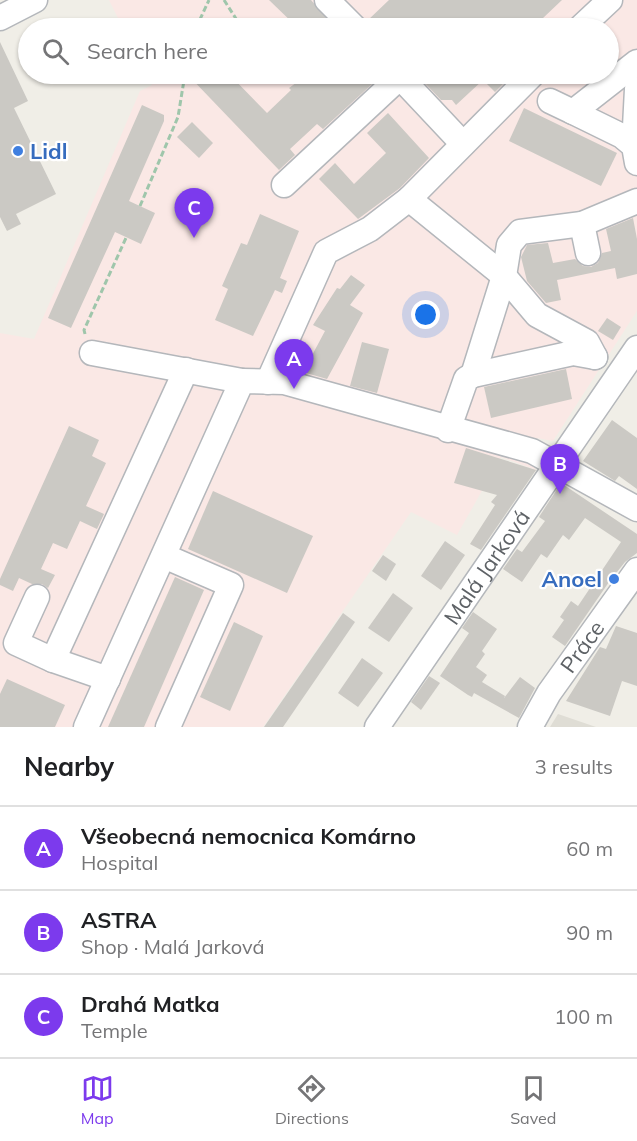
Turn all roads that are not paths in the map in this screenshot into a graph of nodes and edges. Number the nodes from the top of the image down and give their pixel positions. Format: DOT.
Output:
graph roads {
  1 [pos="35,0"];
  2 [pos="327,0"];
  3 [pos="610,0"];
  4 [pos="1,16"];
  5 [pos="345,18"];
  6 [pos="591,18"];
  7 [pos="637,62"];
  8 [pos="619,76"];
  9 [pos="389,84"];
  10 [pos="406,84"];
  11 [pos="523,84"];
  12 [pos="609,84"];
  13 [pos="637,89"];
  14 [pos="550,101"];
  15 [pos="573,112"];
  16 [pos="463,144"];
  17 [pos="636,154"];
  18 [pos="284,185"];
  19 [pos="409,199"];
  20 [pos="637,201"];
  21 [pos="582,224"];
  22 [pos="588,253"];
  23 [pos="504,276"];
  24 [pos="637,348"];
  25 [pos="92,353"];
  26 [pos="186,370"];
  27 [pos="473,375"];
  28 [pos="242,381"];
  29 [pos="268,382"];
  30 [pos="448,430"];
  31 [pos="557,466"];
  32 [pos="637,509"];
  33 [pos="164,556"];
  34 [pos="637,570"];
  35 [pos="37,597"];
  36 [pos="53,660"];
  37 [pos="108,679"];
  38 [pos="86,727"];
  39 [pos="168,727"];
  40 [pos="376,727"];
  41 [pos="530,727"];
  1 -- 4 [label="street"];
  2 -- 5 [label="street"];
  3 -- 6 [label="street"];
  7 -- 8 [label="street"];
  9 -- 18 [label="street"];
  10 -- 16 [label="street"];
  11 -- 16 [label="street"];
  12 -- 15 [label="street"];
  13 -- 17 [label="street"];
  14 -- 15 [label="street"];
  15 -- 17 [label="street"];
  16 -- 19 [label="street"];
  19 -- 23 [label="street"];
  19 -- 29 [label="street"];
  20 -- 21 [label="street"];
  21 -- 22 [label="street"];
  21 -- 23 [label="street"];
  23 -- 27 [label="street"];
  23 -- 27 [label="street"];
  24 -- 31 [label="street, Malá Jarková"];
  25 -- 26 [label="street"];
  26 -- 28 [label="street"];
  26 -- 36 [label="street"];
  27 -- 30 [label="street"];
  28 -- 29 [label="street"];
  28 -- 33 [label="street"];
  29 -- 30 [label="street"];
  30 -- 31 [label="street"];
  31 -- 32 [label="street"];
  31 -- 40 [label="street, Malá Jarková"];
  33 -- 37 [label="street"];
  33 -- 39 [label="street"];
  34 -- 41 [label="street, Práce"];
  35 -- 36 [label="street"];
  36 -- 37 [label="street"];
  37 -- 38 [label="street"];
}
